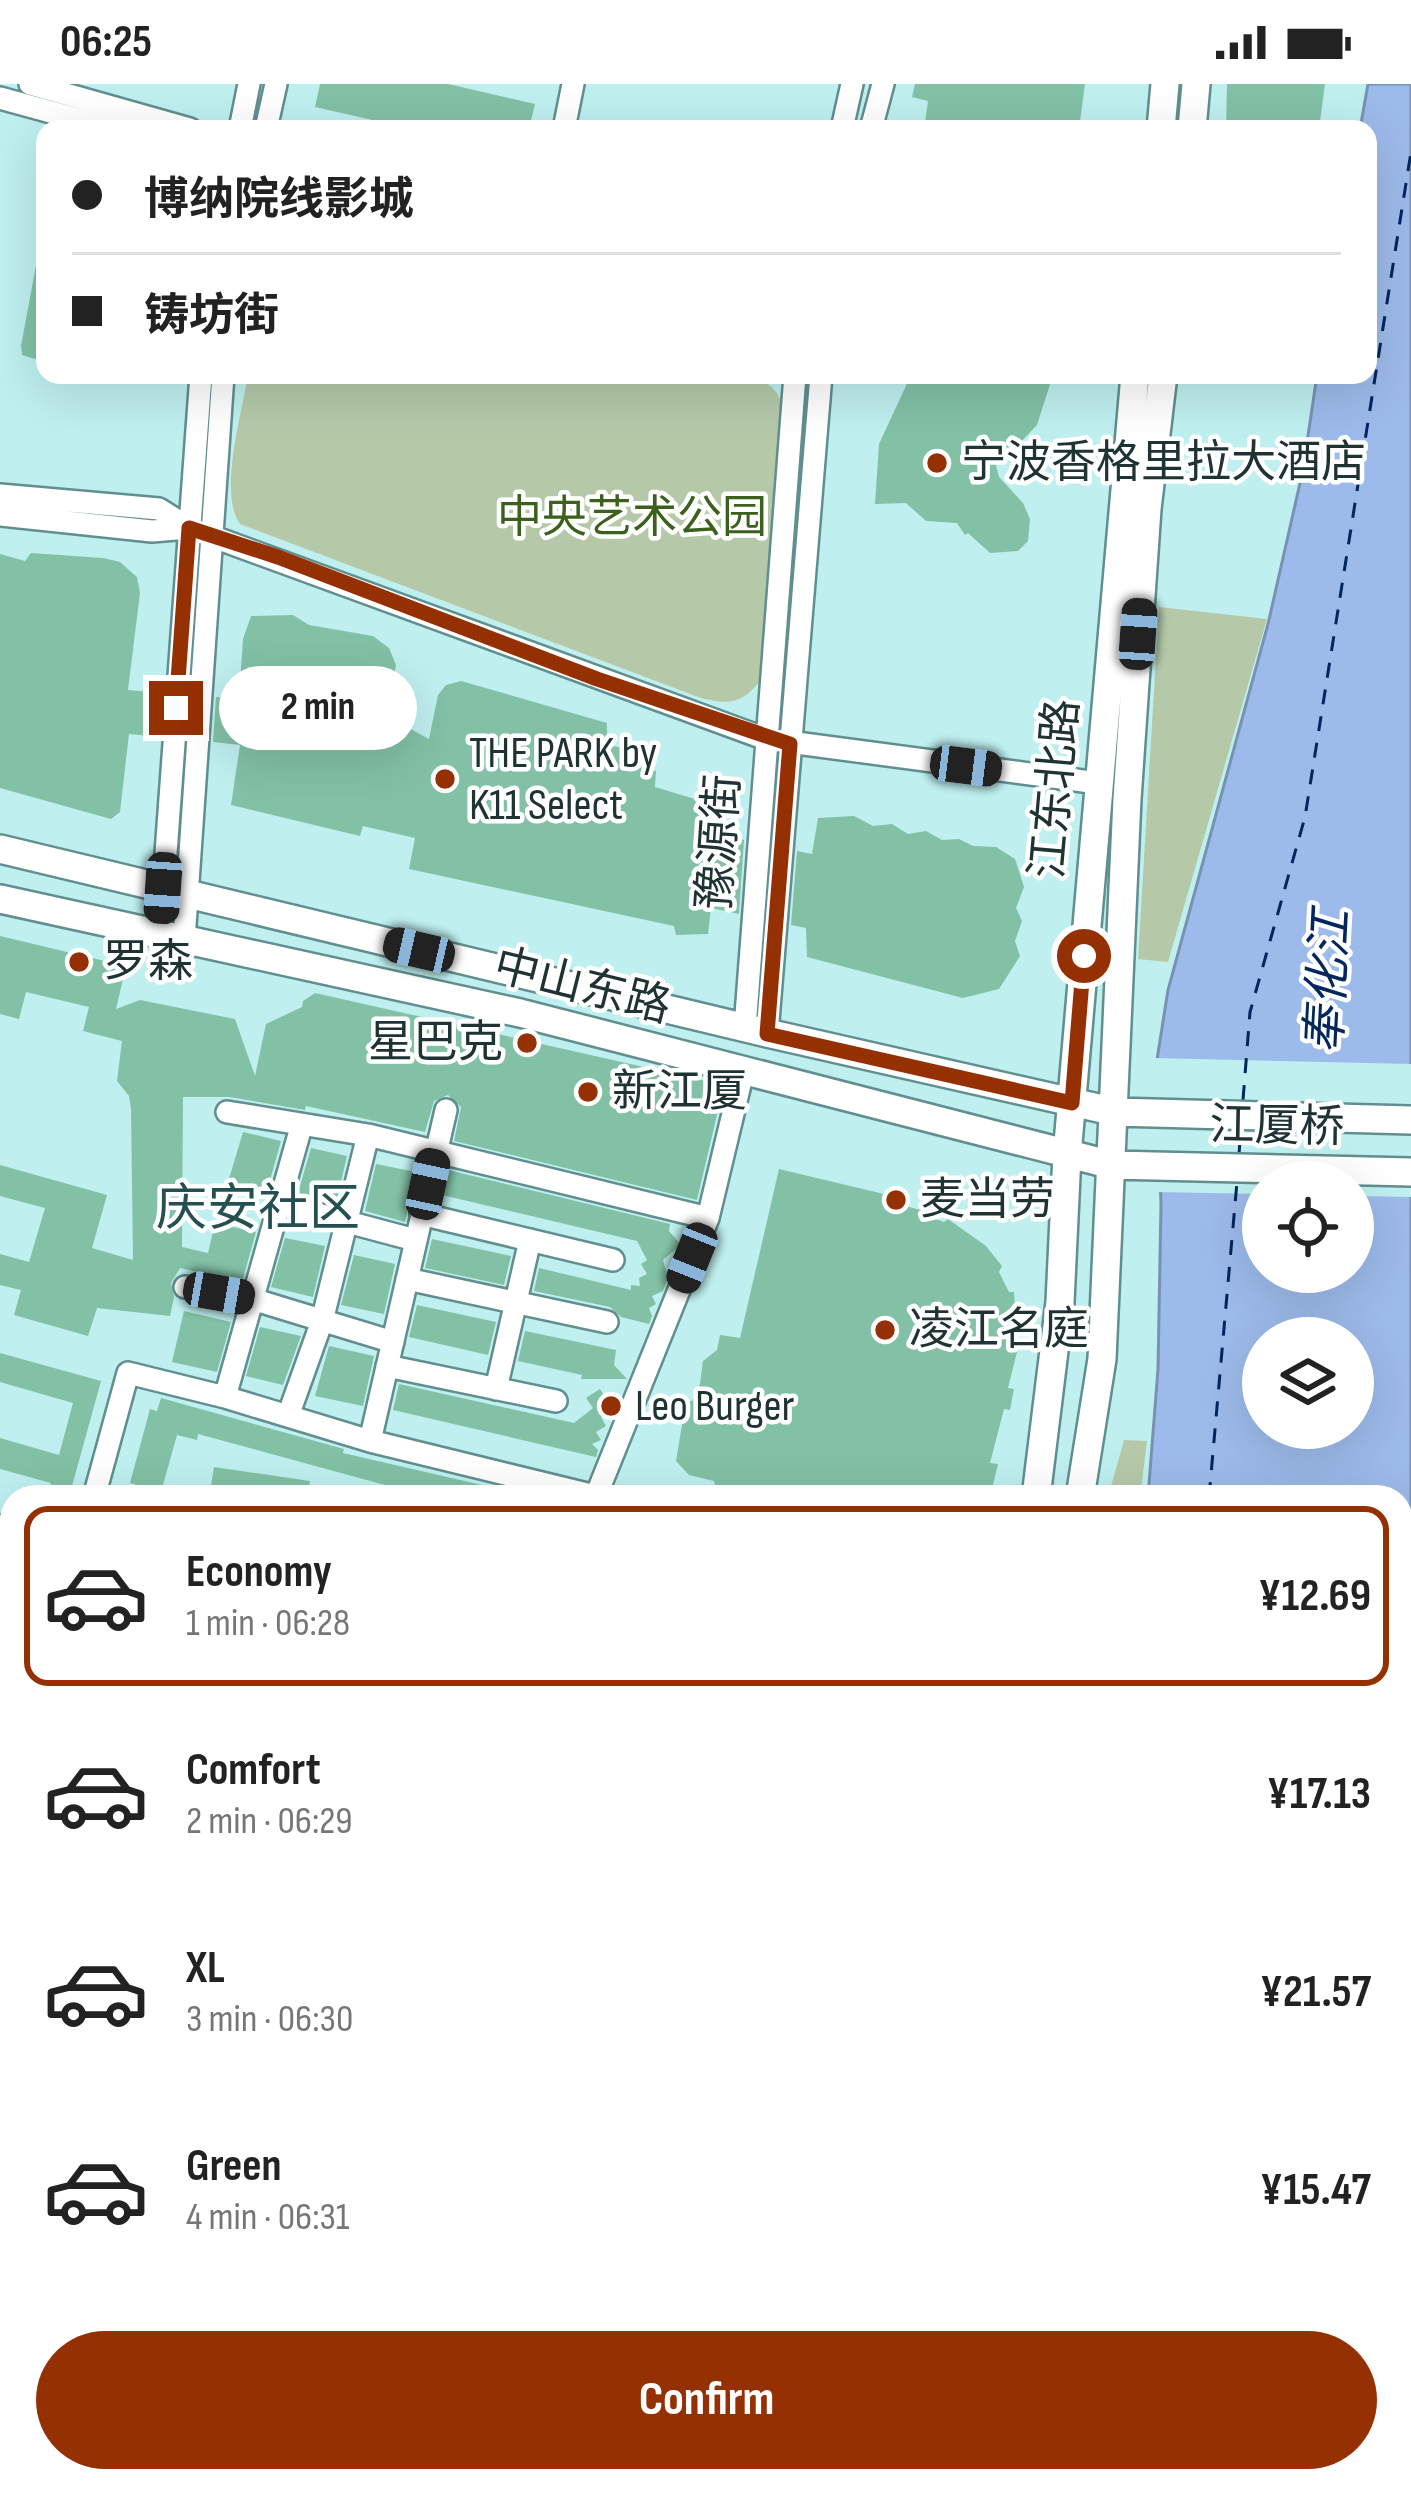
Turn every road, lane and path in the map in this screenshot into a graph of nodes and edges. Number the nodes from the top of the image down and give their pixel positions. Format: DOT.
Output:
graph roads {
  1 [pos="30,84"];
  2 [pos="249,84"];
  3 [pos="276,84"];
  4 [pos="573,84"];
  5 [pos="852,84"];
  6 [pos="883,84"];
  7 [pos="1165,84"];
  8 [pos="1196,84"];
  9 [pos="0,98"];
  10 [pos="80,120"];
  11 [pos="158,120"];
  12 [pos="242,120"];
  13 [pos="268,120"];
  14 [pos="566,120"];
  15 [pos="844,120"];
  16 [pos="873,120"];
  17 [pos="1162,120"];
  18 [pos="1193,120"];
  19 [pos="201,384"];
  20 [pos="222,384"];
  21 [pos="794,384"];
  22 [pos="819,384"];
  23 [pos="1134,384"];
  24 [pos="1162,384"];
  25 [pos="0,495"];
  26 [pos="0,515"];
  27 [pos="199,531"];
  28 [pos="766,739"];
  29 [pos="790,744"];
  30 [pos="1098,784"];
  31 [pos="0,849"];
  32 [pos="175,891"];
  33 [pos="0,899"];
  34 [pos="172,937"];
  35 [pos="756,1031"];
  36 [pos="743,1072"];
  37 [pos="1072,1103"];
  38 [pos="446,1110"];
  39 [pos="227,1112"];
  40 [pos="1129,1113"];
  41 [pos="1411,1120"];
  42 [pos="301,1127"];
  43 [pos="368,1135"];
  44 [pos="434,1154"];
  45 [pos="1067,1155"];
  46 [pos="1112,1165"];
  47 [pos="1141,1167"];
  48 [pos="1411,1172"];
  49 [pos="280,1204"];
  50 [pos="421,1214"];
  51 [pos="708,1218"];
  52 [pos="344,1221"];
  53 [pos="415,1240"];
  54 [pos="530,1240"];
  55 [pos="613,1259"];
  56 [pos="407,1279"];
  57 [pos="185,1287"];
  58 [pos="252,1299"];
  59 [pos="516,1303"];
  60 [pos="322,1321"];
  61 [pos="607,1322"];
  62 [pos="393,1342"];
  63 [pos="388,1366"];
  64 [pos="496,1389"];
  65 [pos="225,1396"];
  66 [pos="556,1401"];
  67 [pos="288,1416"];
  68 [pos="370,1441"];
  69 [pos="97,1485"];
  70 [pos="552,1485"];
  71 [pos="601,1485"];
  72 [pos="1037,1485"];
  73 [pos="1082,1485"];
  1 -- 11 [label="street"];
  2 -- 12 [label="street"];
  3 -- 13 [label="street"];
  4 -- 14 [label="street"];
  5 -- 15 [label="street"];
  6 -- 16 [label="street"];
  7 -- 17 [label="main road"];
  8 -- 18 [label="main road"];
  9 -- 10 [label="street"];
  19 -- 27 [label="street"];
  20 -- 27 [label="street"];
  21 -- 28 [label="street, 豫源街"];
  22 -- 29 [label="street, 豫源街"];
  23 -- 30 [label="main road, 江东北路"];
  24 -- 40 [label="main road, 江东北路"];
  25 -- 27 [label="street"];
  26 -- 27 [label="street"];
  27 -- 28 [label="street"];
  27 -- 32 [label="street"];
  28 -- 29 [label="street"];
  28 -- 35 [label="street, 豫源街"];
  29 -- 30 [label="street"];
  29 -- 35 [label="street, 豫源街"];
  30 -- 37 [label="main road, 江东北路"];
  31 -- 32 [label="main road, 中山东路"];
  32 -- 34 [label="street"];
  32 -- 35 [label="main road, 中山东路"];
  33 -- 34 [label="main road, 中山东路"];
  34 -- 36 [label="main road, 中山东路"];
  35 -- 37 [label="main road, 中山东路"];
  36 -- 45 [label="main road, 中山东路"];
  36 -- 51 [label="street"];
  37 -- 40 [label="main road, 中山东路"];
  37 -- 45 [label="main road, 江东北路"];
  38 -- 44 [label="street"];
  39 -- 42 [label="street"];
  40 -- 41 [label="main road, 江厦桥"];
  40 -- 46 [label="main road, 江东北路"];
  42 -- 43 [label="street"];
  42 -- 49 [label="street"];
  43 -- 44 [label="street"];
  43 -- 52 [label="street"];
  44 -- 50 [label="street"];
  44 -- 51 [label="street"];
  45 -- 46 [label="main road, 中山东路"];
  45 -- 72 [label="main road, 江东北路"];
  46 -- 47 [label="main road, 中山东路"];
  46 -- 73 [label="main road, 江东北路"];
  47 -- 48 [label="main road, 江厦桥"];
  49 -- 52 [label="street"];
  49 -- 58 [label="street"];
  50 -- 53 [label="street"];
  50 -- 54 [label="street"];
  51 -- 71 [label="street"];
  52 -- 53 [label="street"];
  52 -- 60 [label="street"];
  53 -- 56 [label="street"];
  54 -- 55 [label="street"];
  54 -- 59 [label="street"];
  56 -- 59 [label="street"];
  56 -- 62 [label="street"];
  57 -- 58 [label="street"];
  58 -- 60 [label="street"];
  58 -- 65 [label="street"];
  59 -- 61 [label="street"];
  59 -- 64 [label="street"];
  60 -- 62 [label="street"];
  60 -- 67 [label="street"];
  62 -- 63 [label="street"];
  63 -- 64 [label="street"];
  63 -- 68 [label="street"];
  64 -- 66 [label="street"];
  65 -- 67 [label="street"];
  65 -- 69 [label="street"];
  67 -- 68 [label="street"];
  68 -- 70 [label="street"];
}
